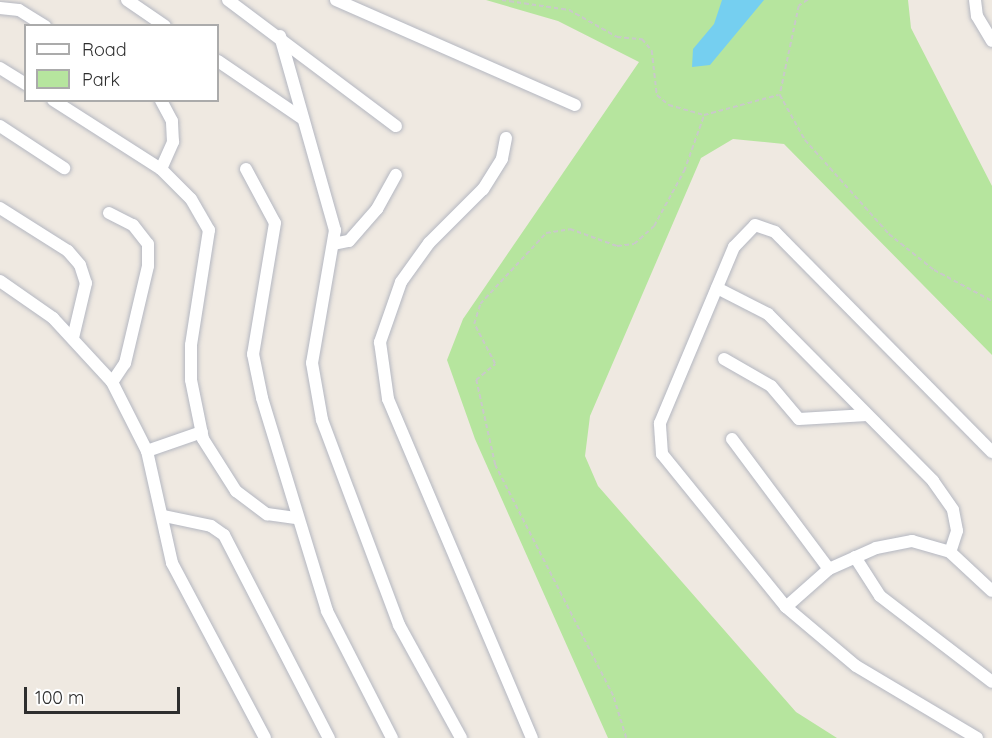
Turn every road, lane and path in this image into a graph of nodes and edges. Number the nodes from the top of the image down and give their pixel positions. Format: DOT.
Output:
graph roads {
  1 [pos="127,0"];
  2 [pos="228,0"];
  3 [pos="336,0"];
  4 [pos="502,0"];
  5 [pos="808,0"];
  6 [pos="975,0"];
  7 [pos="0,8"];
  8 [pos="42,24"];
  9 [pos="162,24"];
  10 [pos="280,36"];
  11 [pos="992,41"];
  12 [pos="219,62"];
  13 [pos="0,68"];
  14 [pos="24,83"];
  15 [pos="780,95"];
  16 [pos="56,102"];
  17 [pos="162,102"];
  18 [pos="576,105"];
  19 [pos="704,115"];
  20 [pos="303,118"];
  21 [pos="0,126"];
  22 [pos="396,126"];
  23 [pos="506,138"];
  24 [pos="64,168"];
  25 [pos="161,169"];
  26 [pos="246,169"];
  27 [pos="396,175"];
  28 [pos="0,208"];
  29 [pos="109,213"];
  30 [pos="333,244"];
  31 [pos="0,281"];
  32 [pos="717,288"];
  33 [pos="992,301"];
  34 [pos="73,338"];
  35 [pos="724,359"];
  36 [pos="112,382"];
  37 [pos="867,415"];
  38 [pos="201,432"];
  39 [pos="732,439"];
  40 [pos="147,451"];
  41 [pos="992,452"];
  42 [pos="164,516"];
  43 [pos="296,518"];
  44 [pos="950,552"];
  45 [pos="855,556"];
  46 [pos="829,569"];
  47 [pos="992,591"];
  48 [pos="786,606"];
  49 [pos="992,682"];
  50 [pos="265,738"];
  51 [pos="328,738"];
  52 [pos="392,738"];
  53 [pos="461,738"];
  54 [pos="532,738"];
  55 [pos="626,738"];
  56 [pos="976,738"];
  1 -- 9 [label="street"];
  2 -- 10 [label="street"];
  3 -- 18 [label="street"];
  4 -- 19 [label="path"];
  5 -- 15 [label="path"];
  6 -- 11 [label="street"];
  7 -- 8 [label="street"];
  10 -- 20 [label="street"];
  10 -- 22 [label="street"];
  12 -- 20 [label="street"];
  13 -- 14 [label="street"];
  15 -- 19 [label="path"];
  15 -- 33 [label="path"];
  16 -- 25 [label="street"];
  17 -- 25 [label="street"];
  19 -- 55 [label="path"];
  20 -- 30 [label="street"];
  21 -- 24 [label="street"];
  23 -- 54 [label="street"];
  25 -- 38 [label="street"];
  26 -- 43 [label="street"];
  27 -- 30 [label="street"];
  28 -- 34 [label="street"];
  29 -- 36 [label="street"];
  30 -- 53 [label="street"];
  31 -- 34 [label="street"];
  32 -- 37 [label="street"];
  32 -- 41 [label="street"];
  32 -- 48 [label="street"];
  34 -- 36 [label="street"];
  35 -- 37 [label="street"];
  36 -- 40 [label="street"];
  37 -- 44 [label="street"];
  38 -- 40 [label="street"];
  38 -- 43 [label="street"];
  39 -- 46 [label="street"];
  40 -- 42 [label="street"];
  42 -- 50 [label="street"];
  42 -- 51 [label="street"];
  43 -- 52 [label="street"];
  44 -- 45 [label="street"];
  44 -- 47 [label="street"];
  45 -- 46 [label="street"];
  45 -- 49 [label="street"];
  46 -- 48 [label="street"];
  48 -- 56 [label="street"];
}
